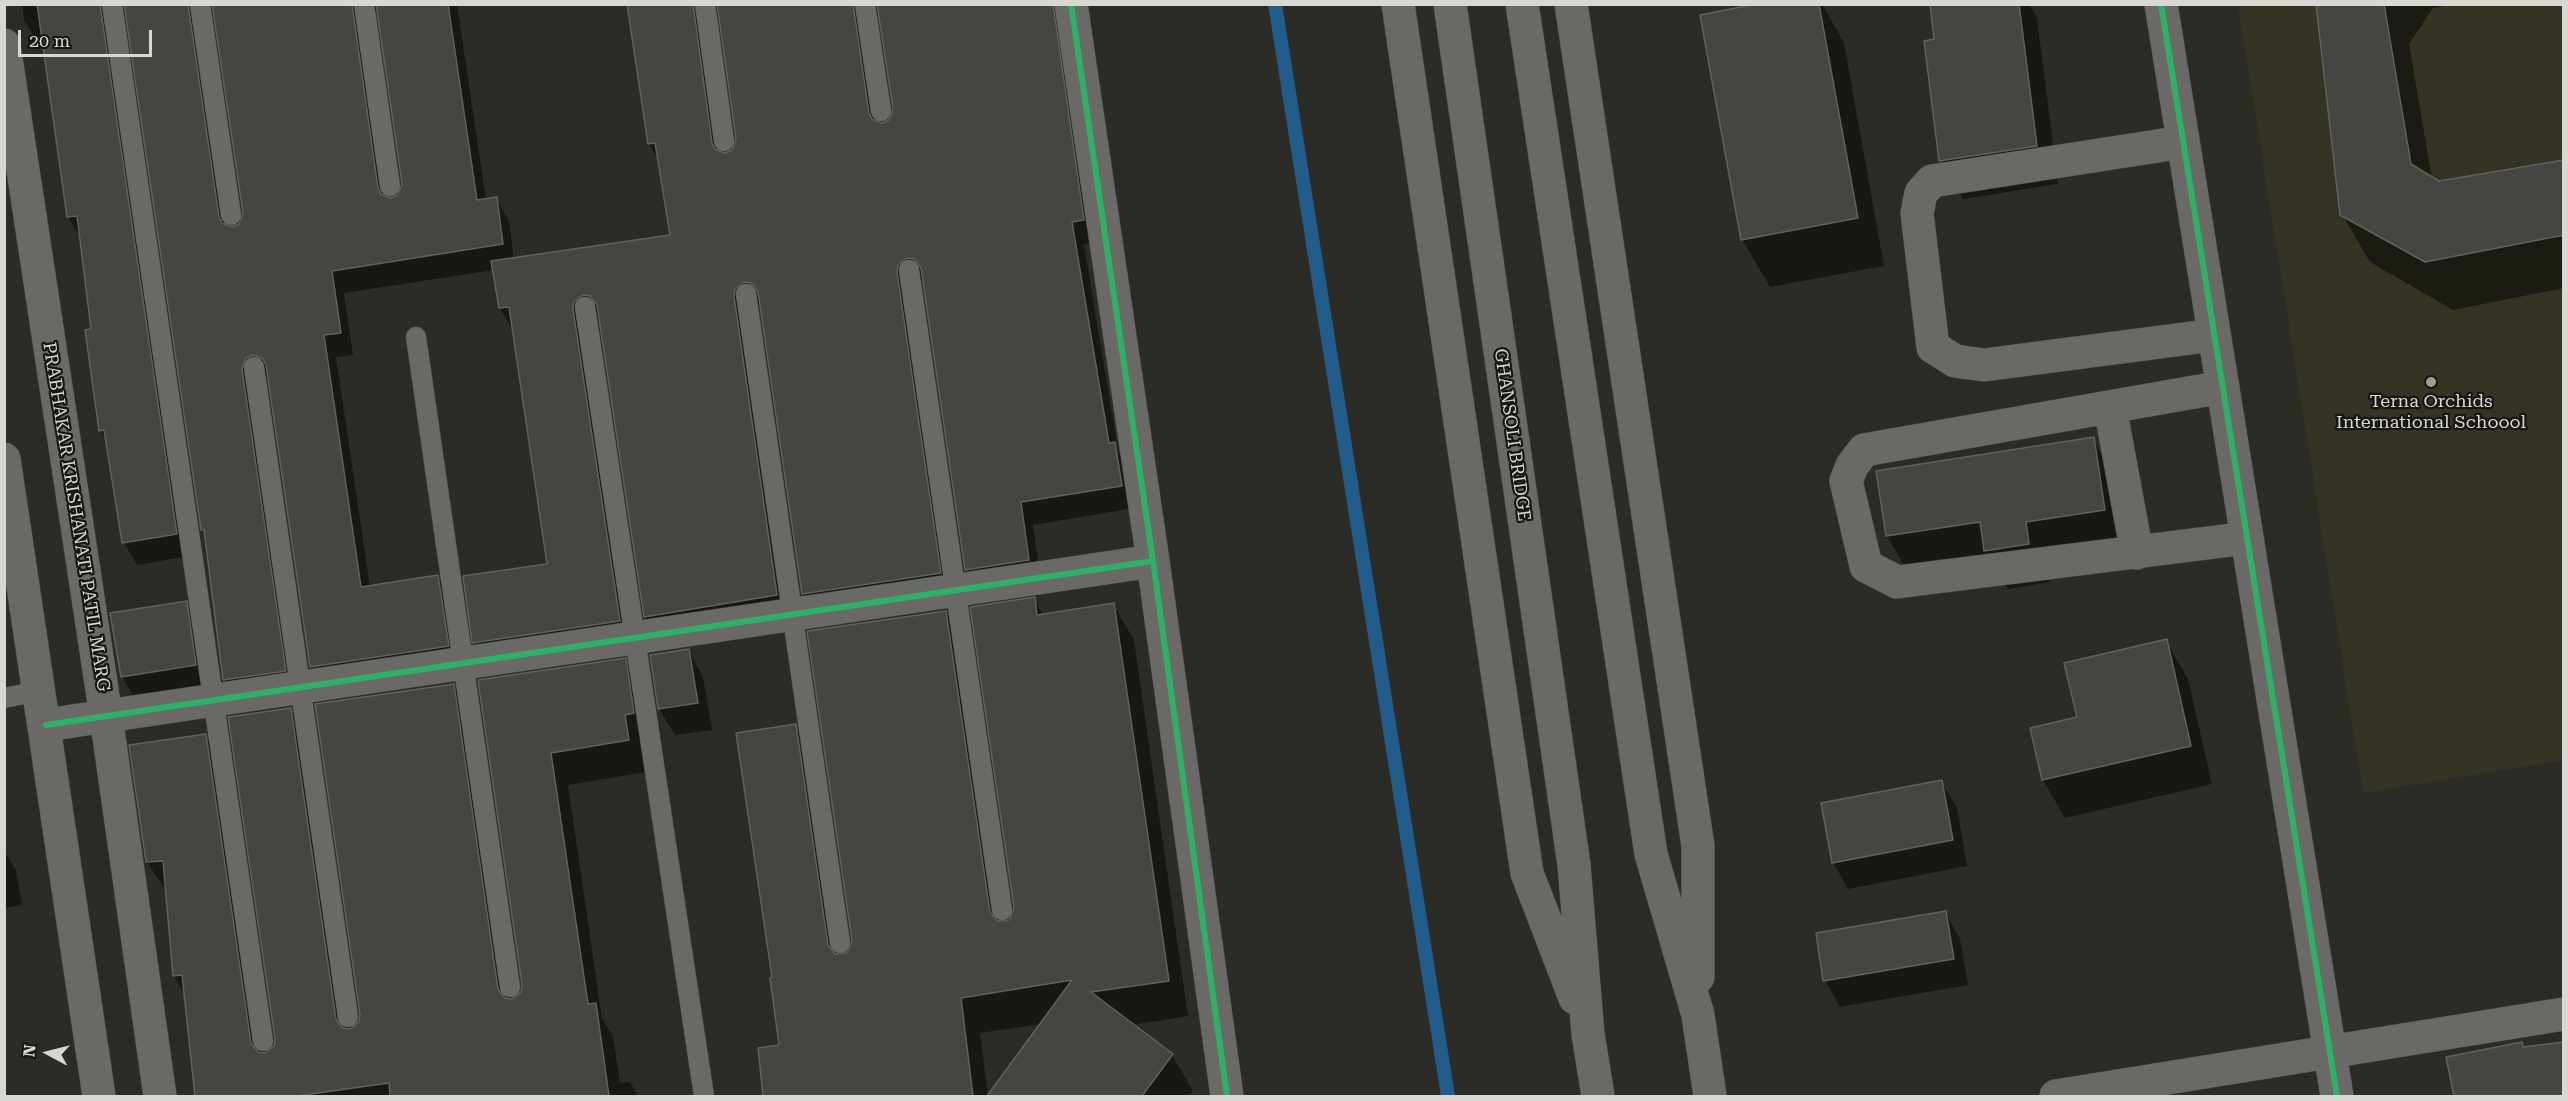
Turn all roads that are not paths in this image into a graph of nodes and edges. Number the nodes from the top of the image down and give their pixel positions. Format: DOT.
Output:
graph roads {
  1 [pos="112,4"];
  2 [pos="200,4"];
  3 [pos="364,4"];
  4 [pos="705,4"];
  5 [pos="865,4"];
  6 [pos="1071,4"];
  7 [pos="1398,4"];
  8 [pos="1450,4"];
  9 [pos="1522,4"];
  10 [pos="1571,4"];
  11 [pos="2161,4"];
  12 [pos="4,45"];
  13 [pos="881,111"];
  14 [pos="724,141"];
  15 [pos="2183,142"];
  16 [pos="390,186"];
  17 [pos="231,216"];
  18 [pos="909,270"];
  19 [pos="746,294"];
  20 [pos="585,307"];
  21 [pos="2214,335"];
  22 [pos="416,337"];
  23 [pos="254,367"];
  24 [pos="2223,387"];
  25 [pos="2110,407"];
  26 [pos="4,459"];
  27 [pos="2247,538"];
  28 [pos="2137,553"];
  29 [pos="1153,561"];
  30 [pos="956,591"];
  31 [pos="792,615"];
  32 [pos="635,638"];
  33 [pos="463,663"];
  34 [pos="300,687"];
  35 [pos="39,691"];
  36 [pos="4,698"];
  37 [pos="213,699"];
  38 [pos="106,717"];
  39 [pos="46,725"];
  40 [pos="1002,910"];
  41 [pos="840,943"];
  42 [pos="510,987"];
  43 [pos="2564,1014"];
  44 [pos="1698,1015"];
  45 [pos="348,1017"];
  46 [pos="1588,1034"];
  47 [pos="263,1041"];
  48 [pos="2330,1052"];
  49 [pos="99,1096"];
  50 [pos="160,1096"];
  51 [pos="704,1096"];
  52 [pos="1227,1096"];
  53 [pos="1598,1096"];
  54 [pos="1710,1096"];
  55 [pos="2056,1096"];
  56 [pos="2337,1096"];
  1 -- 37 [label="lane"];
  2 -- 17 [label="lane"];
  3 -- 16 [label="lane"];
  4 -- 14 [label="lane"];
  5 -- 13 [label="lane"];
  6 -- 29 [label="street"];
  7 -- 46 [label="street"];
  8 -- 46 [label="street, GHANSOLI BRIDGE"];
  9 -- 44 [label="street"];
  10 -- 44 [label="street"];
  11 -- 15 [label="street"];
  12 -- 38 [label="street, PRABHAKAR KRISHANATI PATIL MARG"];
  15 -- 21 [label="street"];
  15 -- 21 [label="street"];
  18 -- 30 [label="lane"];
  19 -- 31 [label="lane"];
  20 -- 32 [label="lane"];
  21 -- 24 [label="street"];
  22 -- 33 [label="lane"];
  23 -- 34 [label="lane"];
  24 -- 25 [label="street"];
  24 -- 27 [label="street"];
  25 -- 28 [label="street"];
  25 -- 28 [label="street"];
  26 -- 35 [label="street"];
  27 -- 28 [label="street"];
  27 -- 48 [label="street"];
  29 -- 30 [label="street"];
  29 -- 52 [label="street"];
  30 -- 31 [label="street"];
  30 -- 40 [label="lane"];
  31 -- 32 [label="street"];
  31 -- 41 [label="lane"];
  32 -- 33 [label="street"];
  32 -- 51 [label="lane"];
  33 -- 34 [label="street"];
  33 -- 42 [label="lane"];
  34 -- 37 [label="street"];
  34 -- 45 [label="lane"];
  35 -- 36 [label="lane"];
  35 -- 39 [label="street"];
  37 -- 38 [label="street"];
  37 -- 47 [label="lane"];
  38 -- 39 [label="street"];
  38 -- 50 [label="street, PRABHAKAR KRISHANATI PATIL MARG"];
  39 -- 49 [label="street"];
  43 -- 48 [label="street"];
  44 -- 54 [label="street"];
  46 -- 53 [label="street"];
  48 -- 55 [label="street"];
  48 -- 56 [label="street"];
}
